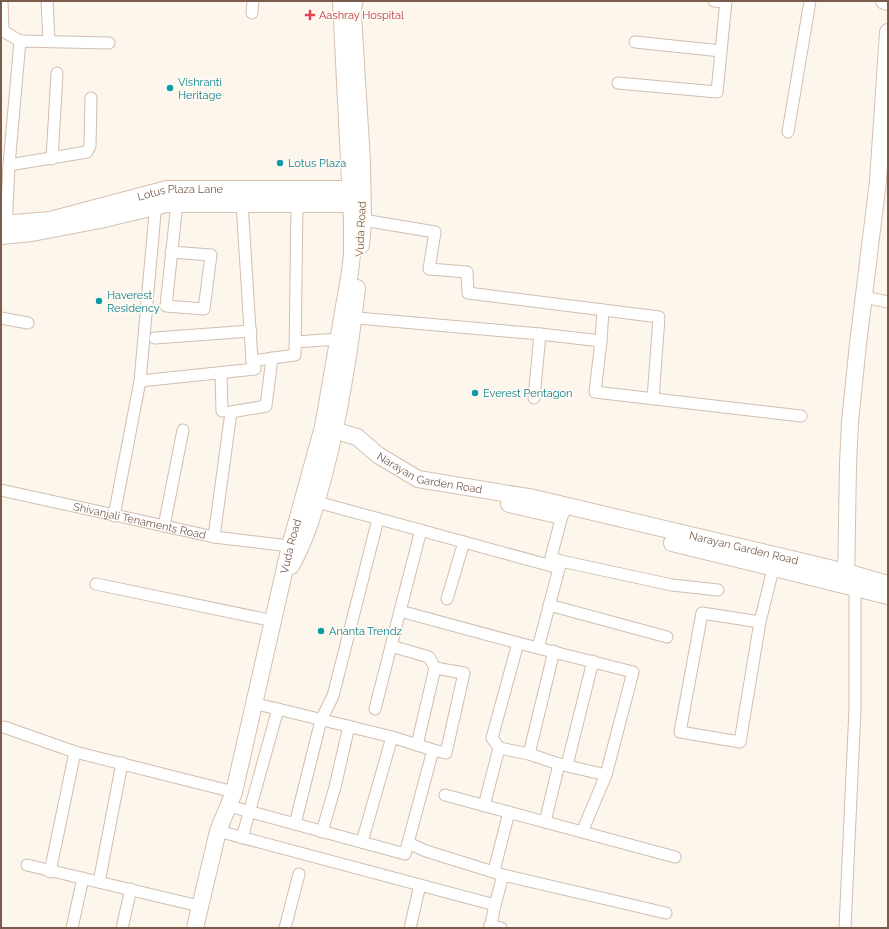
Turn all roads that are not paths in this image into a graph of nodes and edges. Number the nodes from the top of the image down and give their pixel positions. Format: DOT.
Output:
graph roads {
  1 [pos="2,1"];
  2 [pos="47,1"];
  3 [pos="253,1"];
  4 [pos="341,1"];
  5 [pos="354,1"];
  6 [pos="714,1"];
  7 [pos="810,1"];
  8 [pos="884,1"];
  9 [pos="726,2"];
  10 [pos="888,2"];
  11 [pos="252,13"];
  12 [pos="2,31"];
  13 [pos="888,32"];
  14 [pos="20,41"];
  15 [pos="49,41"];
  16 [pos="635,42"];
  17 [pos="110,43"];
  18 [pos="721,51"];
  19 [pos="57,73"];
  20 [pos="618,83"];
  21 [pos="91,98"];
  22 [pos="788,132"];
  23 [pos="888,154"];
  24 [pos="52,159"];
  25 [pos="8,165"];
  26 [pos="357,197"];
  27 [pos="164,199"];
  28 [pos="242,203"];
  29 [pos="297,204"];
  30 [pos="358,220"];
  31 [pos="3,230"];
  32 [pos="171,252"];
  33 [pos="875,299"];
  34 [pos="603,310"];
  35 [pos="348,317"];
  36 [pos="1,318"];
  37 [pos="28,323"];
  38 [pos="251,331"];
  39 [pos="540,334"];
  40 [pos="156,338"];
  41 [pos="338,339"];
  42 [pos="601,341"];
  43 [pos="296,342"];
  44 [pos="272,358"];
  45 [pos="252,361"];
  46 [pos="221,373"];
  47 [pos="140,381"];
  48 [pos="534,398"];
  49 [pos="652,398"];
  50 [pos="222,411"];
  51 [pos="800,416"];
  52 [pos="183,430"];
  53 [pos="341,432"];
  54 [pos="1,490"];
  55 [pos="317,502"];
  56 [pos="564,511"];
  57 [pos="114,516"];
  58 [pos="378,519"];
  59 [pos="164,526"];
  60 [pos="421,530"];
  61 [pos="214,537"];
  62 [pos="464,542"];
  63 [pos="290,546"];
  64 [pos="775,561"];
  65 [pos="560,565"];
  66 [pos="851,579"];
  67 [pos="284,580"];
  68 [pos="96,584"];
  69 [pos="888,584"];
  70 [pos="718,590"];
  71 [pos="888,596"];
  72 [pos="448,599"];
  73 [pos="549,605"];
  74 [pos="400,610"];
  75 [pos="274,622"];
  76 [pos="760,622"];
  77 [pos="667,637"];
  78 [pos="518,643"];
  79 [pos="391,646"];
  80 [pos="538,648"];
  81 [pos="554,651"];
  82 [pos="593,661"];
  83 [pos="435,668"];
  84 [pos="269,707"];
  85 [pos="375,709"];
  86 [pos="321,720"];
  87 [pos="349,726"];
  88 [pos="4,728"];
  89 [pos="392,737"];
  90 [pos="417,745"];
  91 [pos="499,748"];
  92 [pos="433,750"];
  93 [pos="75,752"];
  94 [pos="529,754"];
  95 [pos="122,763"];
  96 [pos="563,764"];
  97 [pos="606,775"];
  98 [pos="445,795"];
  99 [pos="240,806"];
  100 [pos="484,806"];
  101 [pos="509,812"];
  102 [pos="545,822"];
  103 [pos="296,824"];
  104 [pos="322,832"];
  105 [pos="582,832"];
  106 [pos="232,835"];
  107 [pos="362,842"];
  108 [pos="408,843"];
  109 [pos="675,856"];
  110 [pos="27,864"];
  111 [pos="50,872"];
  112 [pos="498,873"];
  113 [pos="300,874"];
  114 [pos="83,878"];
  115 [pos="99,882"];
  116 [pos="420,885"];
  117 [pos="131,889"];
  118 [pos="495,905"];
  119 [pos="199,906"];
  120 [pos="666,913"];
  121 [pos="490,926"];
  122 [pos="72,928"];
  123 [pos="122,928"];
  124 [pos="195,928"];
  125 [pos="285,928"];
  126 [pos="410,928"];
  127 [pos="501,928"];
  128 [pos="845,928"];
  1 -- 12 [label="street"];
  2 -- 15 [label="street"];
  3 -- 11 [label="street"];
  4 -- 26 [label="street, Vuda Road"];
  5 -- 26 [label="street, Vuda Road"];
  6 -- 9 [label="street"];
  7 -- 22 [label="street"];
  8 -- 10 [label="street"];
  9 -- 18 [label="street"];
  12 -- 14 [label="street"];
  13 -- 33 [label="street"];
  14 -- 15 [label="street"];
  14 -- 25 [label="street"];
  15 -- 17 [label="street"];
  16 -- 18 [label="street"];
  18 -- 20 [label="street"];
  19 -- 24 [label="street"];
  21 -- 24 [label="street"];
  23 -- 33 [label="street"];
  24 -- 25 [label="street"];
  25 -- 31 [label="street"];
  26 -- 27 [label="street, Lotus Plaza Lane"];
  26 -- 29 [label="street, Lotus Plaza Lane"];
  26 -- 30 [label="street, Vuda Road"];
  27 -- 28 [label="street, Lotus Plaza Lane"];
  27 -- 31 [label="street, Lotus Plaza Lane"];
  27 -- 32 [label="street"];
  27 -- 47 [label="street"];
  28 -- 29 [label="street, Lotus Plaza Lane"];
  28 -- 38 [label="street"];
  29 -- 43 [label="street"];
  30 -- 34 [label="street"];
  30 -- 35 [label="street, Vuda Road"];
  32 -- 32 [label="street"];
  33 -- 66 [label="street"];
  34 -- 42 [label="street"];
  34 -- 49 [label="street"];
  35 -- 39 [label="street"];
  35 -- 41 [label="street, Vuda Road"];
  35 -- 53 [label="street, Vuda Road"];
  36 -- 37 [label="street"];
  38 -- 40 [label="street"];
  38 -- 45 [label="street"];
  39 -- 42 [label="street"];
  39 -- 48 [label="street"];
  41 -- 43 [label="street"];
  41 -- 53 [label="street, Vuda Road"];
  42 -- 49 [label="street"];
  43 -- 44 [label="street"];
  44 -- 45 [label="street"];
  44 -- 61 [label="street, Shivanjali Tenaments Road"];
  45 -- 46 [label="street"];
  46 -- 47 [label="street"];
  46 -- 50 [label="street"];
  47 -- 57 [label="street"];
  49 -- 51 [label="street"];
  52 -- 59 [label="street"];
  53 -- 55 [label="street, Vuda Road"];
  53 -- 56 [label="street, Narayan Garden Road"];
  53 -- 63 [label="street, Vuda Road"];
  54 -- 57 [label="street, Shivanjali Tenaments Road"];
  55 -- 58 [label="street"];
  55 -- 67 [label="street, Vuda Road"];
  56 -- 64 [label="street, Narayan Garden Road"];
  56 -- 65 [label="street"];
  57 -- 59 [label="street, Shivanjali Tenaments Road"];
  58 -- 60 [label="street"];
  58 -- 86 [label="street"];
  59 -- 61 [label="street, Shivanjali Tenaments Road"];
  60 -- 62 [label="street"];
  60 -- 74 [label="street"];
  61 -- 63 [label="street"];
  62 -- 65 [label="street"];
  62 -- 72 [label="street"];
  63 -- 67 [label="street, Vuda Road"];
  64 -- 66 [label="street, Narayan Garden Road"];
  64 -- 76 [label="street"];
  65 -- 70 [label="street"];
  65 -- 73 [label="street"];
  66 -- 69 [label="street, Narayan Garden Road"];
  66 -- 71 [label="street, Narayan Garden Road"];
  66 -- 128 [label="street"];
  67 -- 75 [label="street"];
  68 -- 75 [label="street"];
  73 -- 77 [label="street"];
  73 -- 80 [label="street"];
  74 -- 78 [label="street"];
  74 -- 79 [label="street"];
  75 -- 84 [label="street"];
  76 -- 76 [label="street"];
  78 -- 80 [label="street"];
  78 -- 91 [label="street"];
  79 -- 83 [label="street"];
  79 -- 85 [label="street"];
  80 -- 81 [label="street"];
  81 -- 82 [label="street"];
  81 -- 94 [label="street"];
  82 -- 96 [label="street"];
  82 -- 97 [label="street"];
  83 -- 90 [label="street"];
  83 -- 92 [label="street"];
  84 -- 86 [label="street"];
  84 -- 99 [label="street"];
  84 -- 99 [label="street"];
  86 -- 87 [label="street"];
  86 -- 103 [label="street"];
  87 -- 89 [label="street"];
  87 -- 104 [label="street"];
  88 -- 93 [label="street"];
  89 -- 90 [label="street"];
  89 -- 107 [label="street"];
  90 -- 92 [label="street"];
  91 -- 94 [label="street"];
  91 -- 100 [label="street"];
  92 -- 108 [label="street"];
  93 -- 95 [label="street"];
  93 -- 111 [label="street"];
  94 -- 96 [label="street"];
  95 -- 99 [label="street"];
  95 -- 115 [label="street"];
  96 -- 97 [label="street"];
  96 -- 102 [label="street"];
  97 -- 105 [label="street"];
  98 -- 100 [label="street"];
  99 -- 103 [label="street"];
  99 -- 106 [label="street"];
  99 -- 106 [label="street"];
  100 -- 101 [label="street"];
  101 -- 102 [label="street"];
  101 -- 112 [label="street"];
  102 -- 105 [label="street"];
  103 -- 104 [label="street"];
  104 -- 107 [label="street"];
  105 -- 109 [label="street"];
  106 -- 116 [label="street"];
  106 -- 119 [label="street"];
  107 -- 108 [label="street"];
  108 -- 112 [label="street"];
  110 -- 111 [label="street"];
  111 -- 114 [label="street"];
  112 -- 118 [label="street"];
  112 -- 120 [label="street"];
  113 -- 125 [label="street"];
  114 -- 115 [label="street"];
  114 -- 122 [label="street"];
  115 -- 117 [label="street"];
  116 -- 118 [label="street"];
  116 -- 126 [label="street"];
  117 -- 119 [label="street"];
  117 -- 123 [label="street"];
  118 -- 121 [label="street"];
  119 -- 124 [label="street"];
  121 -- 127 [label="street"];
}
